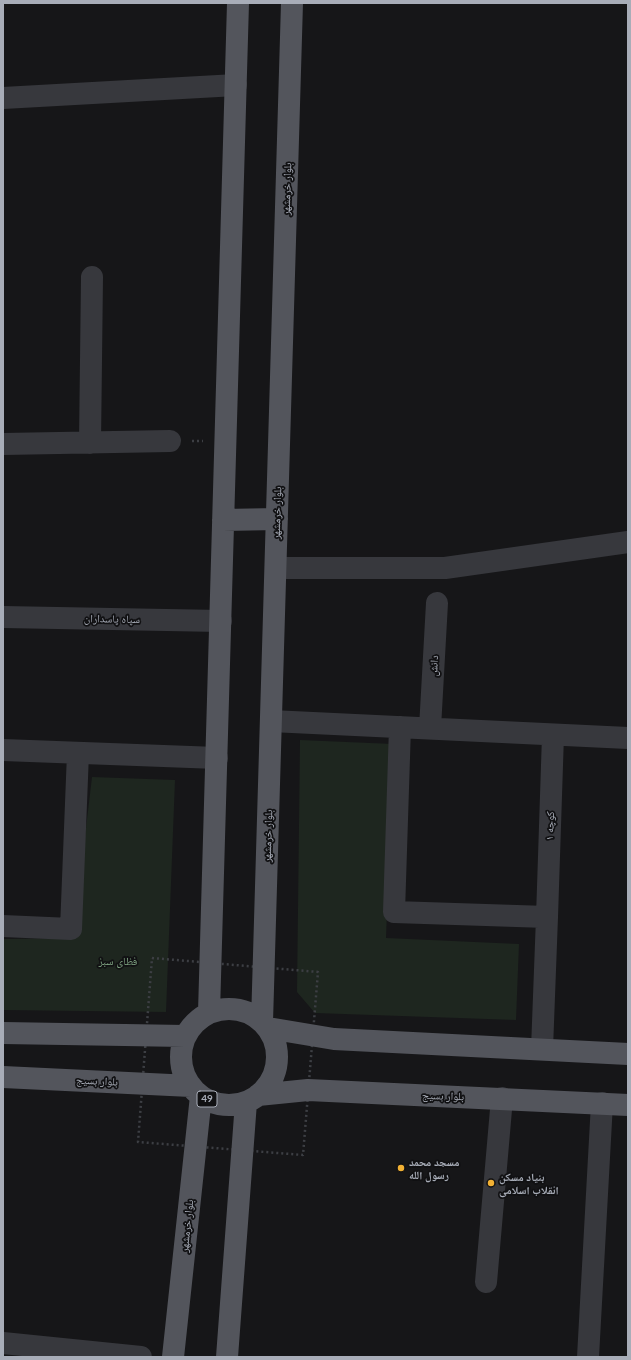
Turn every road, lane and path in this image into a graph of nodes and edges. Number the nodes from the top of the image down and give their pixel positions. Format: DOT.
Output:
graph roads {
  1 [pos="238,3"];
  2 [pos="292,3"];
  3 [pos="236,85"];
  4 [pos="3,98"];
  5 [pos="92,277"];
  6 [pos="170,441"];
  7 [pos="226,441"];
  8 [pos="90,443"];
  9 [pos="3,444"];
  10 [pos="277,519"];
  11 [pos="223,520"];
  12 [pos="628,542"];
  13 [pos="276,568"];
  14 [pos="438,603"];
  15 [pos="3,617"];
  16 [pos="220,621"];
  17 [pos="271,721"];
  18 [pos="400,727"];
  19 [pos="430,728"];
  20 [pos="553,735"];
  21 [pos="628,738"];
  22 [pos="3,750"];
  23 [pos="78,752"];
  24 [pos="217,758"];
  25 [pos="547,917"];
  26 [pos="3,926"];
  27 [pos="211,963"];
  28 [pos="264,968"];
  29 [pos="209,1012"];
  30 [pos="265,1025"];
  31 [pos="3,1033"];
  32 [pos="146,1036"];
  33 [pos="185,1036"];
  34 [pos="312,1036"];
  35 [pos="542,1049"];
  36 [pos="628,1054"];
  37 [pos="3,1077"];
  38 [pos="142,1083"];
  39 [pos="308,1090"];
  40 [pos="196,1091"];
  41 [pos="502,1098"];
  42 [pos="252,1099"];
  43 [pos="602,1103"];
  44 [pos="628,1105"];
  45 [pos="195,1146"];
  46 [pos="242,1150"];
  47 [pos="486,1282"];
  48 [pos="3,1343"];
  49 [pos="142,1357"];
  50 [pos="173,1357"];
  51 [pos="227,1357"];
  52 [pos="588,1357"];
  1 -- 3 [label="main road"];
  2 -- 10 [label="main road, بلوار خرمشهر"];
  3 -- 4 [label="street"];
  3 -- 7 [label="main road"];
  5 -- 8 [label="street"];
  6 -- 7 [label="path"];
  6 -- 8 [label="street"];
  7 -- 11 [label="main road"];
  8 -- 9 [label="street"];
  10 -- 11 [label="main road"];
  10 -- 13 [label="main road, بلوار خرمشهر"];
  11 -- 16 [label="main road"];
  12 -- 13 [label="street"];
  13 -- 17 [label="main road, بلوار خرمشهر"];
  14 -- 19 [label="street, دانش"];
  15 -- 16 [label="street, سپاه پاسداران"];
  16 -- 24 [label="main road"];
  17 -- 18 [label="street"];
  17 -- 28 [label="main road, بلوار خرمشهر"];
  18 -- 19 [label="street"];
  18 -- 25 [label="street"];
  19 -- 20 [label="street"];
  20 -- 21 [label="street"];
  20 -- 25 [label="street, کوچه ۱"];
  22 -- 23 [label="street"];
  23 -- 24 [label="street"];
  23 -- 26 [label="street"];
  24 -- 27 [label="main road"];
  25 -- 35 [label="street, کوچه ۱"];
  27 -- 28 [label="path"];
  27 -- 29 [label="main road"];
  27 -- 32 [label="path"];
  28 -- 30 [label="main road, بلوار خرمشهر"];
  28 -- 34 [label="path"];
  29 -- 30 [label="main road, 49"];
  29 -- 33 [label="main road, 49"];
  30 -- 34 [label="main road, 49"];
  30 -- 42 [label="main road"];
  31 -- 32 [label="main road"];
  32 -- 33 [label="main road"];
  32 -- 38 [label="path"];
  33 -- 40 [label="main road, 49"];
  34 -- 35 [label="main road, 49"];
  34 -- 39 [label="path"];
  35 -- 36 [label="main road, 49"];
  37 -- 38 [label="main road, بلوار بسیج / 49"];
  38 -- 40 [label="main road, بلوار بسیج / 49"];
  38 -- 45 [label="path"];
  39 -- 41 [label="main road, بلوار بسیج / 49"];
  39 -- 42 [label="main road, بلوار بسیج / 49"];
  39 -- 46 [label="path"];
  40 -- 42 [label="main road, 49"];
  40 -- 45 [label="main road, بلوار خرمشهر"];
  41 -- 43 [label="main road, بلوار بسیج / 49"];
  41 -- 47 [label="street"];
  42 -- 46 [label="main road"];
  43 -- 44 [label="main road, بلوار بسیج / 49"];
  43 -- 52 [label="street"];
  45 -- 46 [label="path"];
  45 -- 50 [label="main road, بلوار خرمشهر"];
  46 -- 51 [label="main road"];
  48 -- 49 [label="street"];
}
